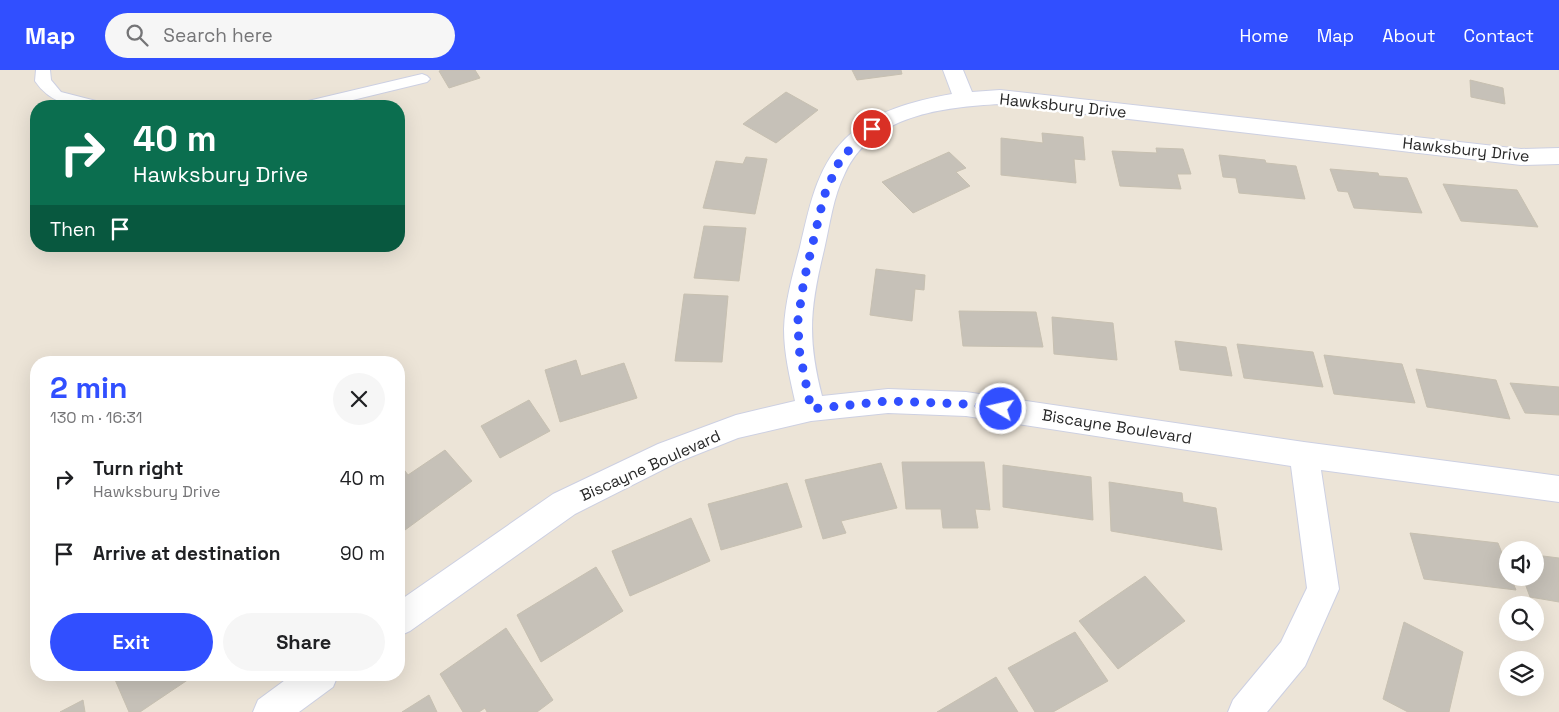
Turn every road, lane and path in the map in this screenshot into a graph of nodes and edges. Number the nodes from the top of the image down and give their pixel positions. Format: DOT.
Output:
graph roads {
  1 [pos="43,70"];
  2 [pos="952,70"];
  3 [pos="422,79"];
  4 [pos="964,98"];
  5 [pos="74,100"];
  6 [pos="333,100"];
  7 [pos="1559,156"];
  8 [pos="811,409"];
  9 [pos="1304,455"];
  10 [pos="1559,489"];
  11 [pos="405,616"];
  12 [pos="313,681"];
  13 [pos="270,712"];
  14 [pos="1245,712"];
  1 -- 5 [label="lane"];
  2 -- 4 [label="street"];
  3 -- 6 [label="lane"];
  4 -- 7 [label="street, Hawksbury Drive"];
  4 -- 8 [label="street, Hawksbury Drive"];
  8 -- 9 [label="street, Biscayne Boulevard"];
  8 -- 11 [label="street, Biscayne Boulevard"];
  9 -- 10 [label="street, Biscayne Boulevard"];
  9 -- 14 [label="street"];
  12 -- 13 [label="street"];
}
